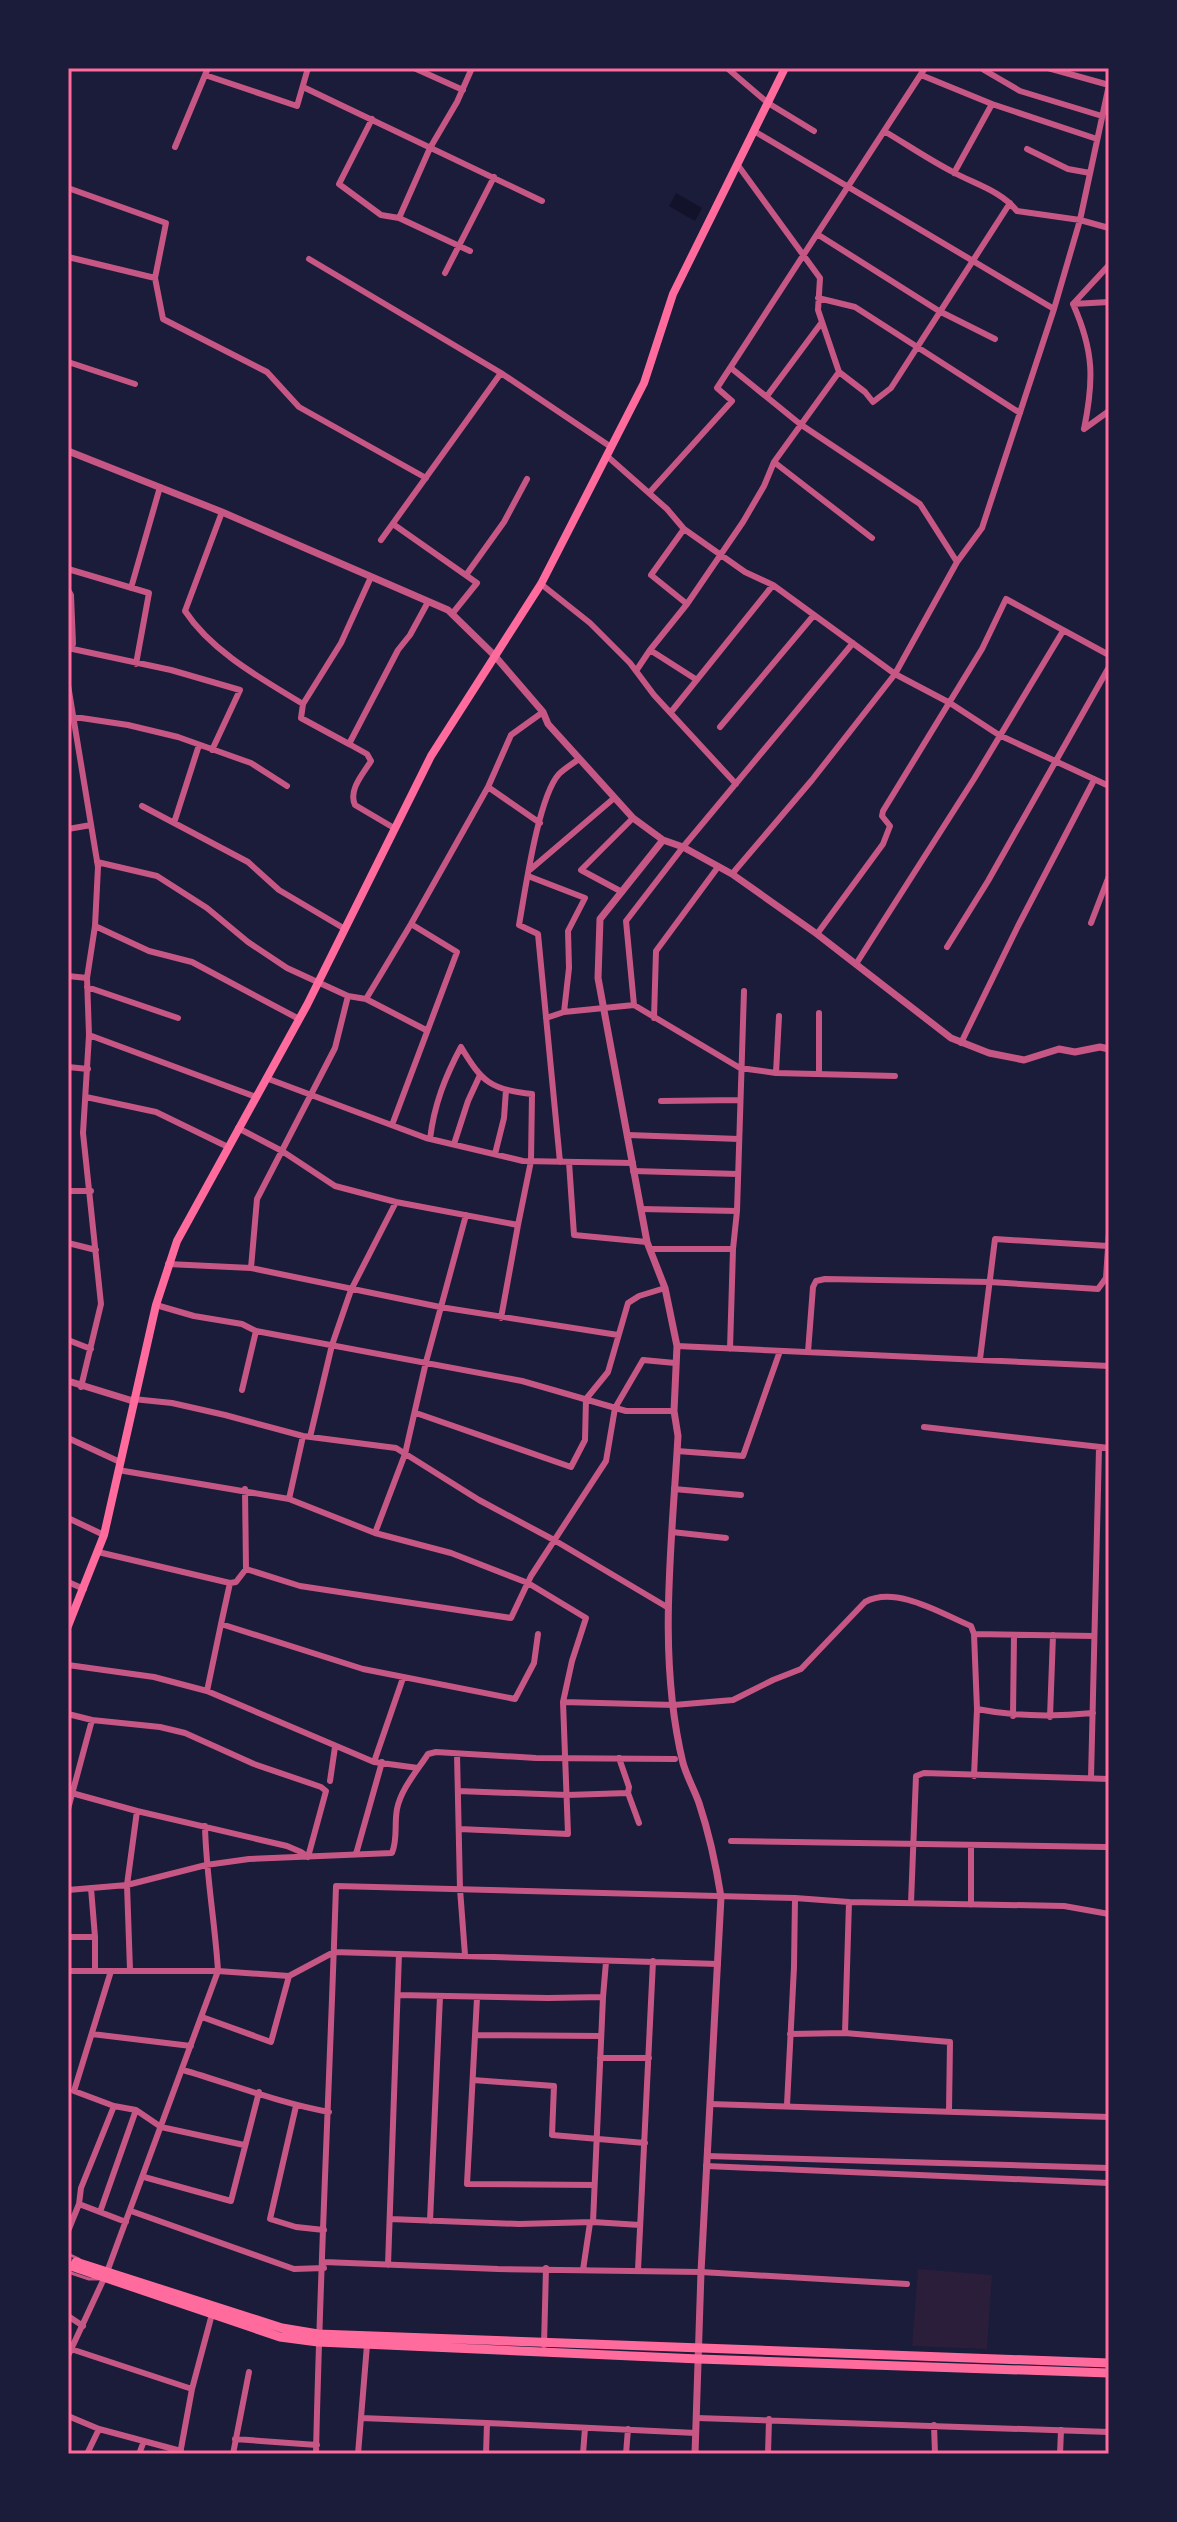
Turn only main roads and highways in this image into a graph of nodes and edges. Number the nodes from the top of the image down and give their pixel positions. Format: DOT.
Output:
graph roads {
  1 [pos="785,68"];
  2 [pos="68,1626"];
  3 [pos="68,2260"];
  4 [pos="104,2277"];
  5 [pos="318,2338"];
  6 [pos="544,2348"];
  7 [pos="956,2362"];
  8 [pos="1109,2363"];
  9 [pos="1109,2373"];
  1 -- 2 [label="main road"];
  3 -- 4 [label="main road"];
  4 -- 5 [label="main road"];
  4 -- 5 [label="main road"];
  5 -- 6 [label="main road"];
  5 -- 6 [label="main road"];
  6 -- 7 [label="main road"];
  7 -- 8 [label="main road"];
  7 -- 9 [label="main road"];
}
